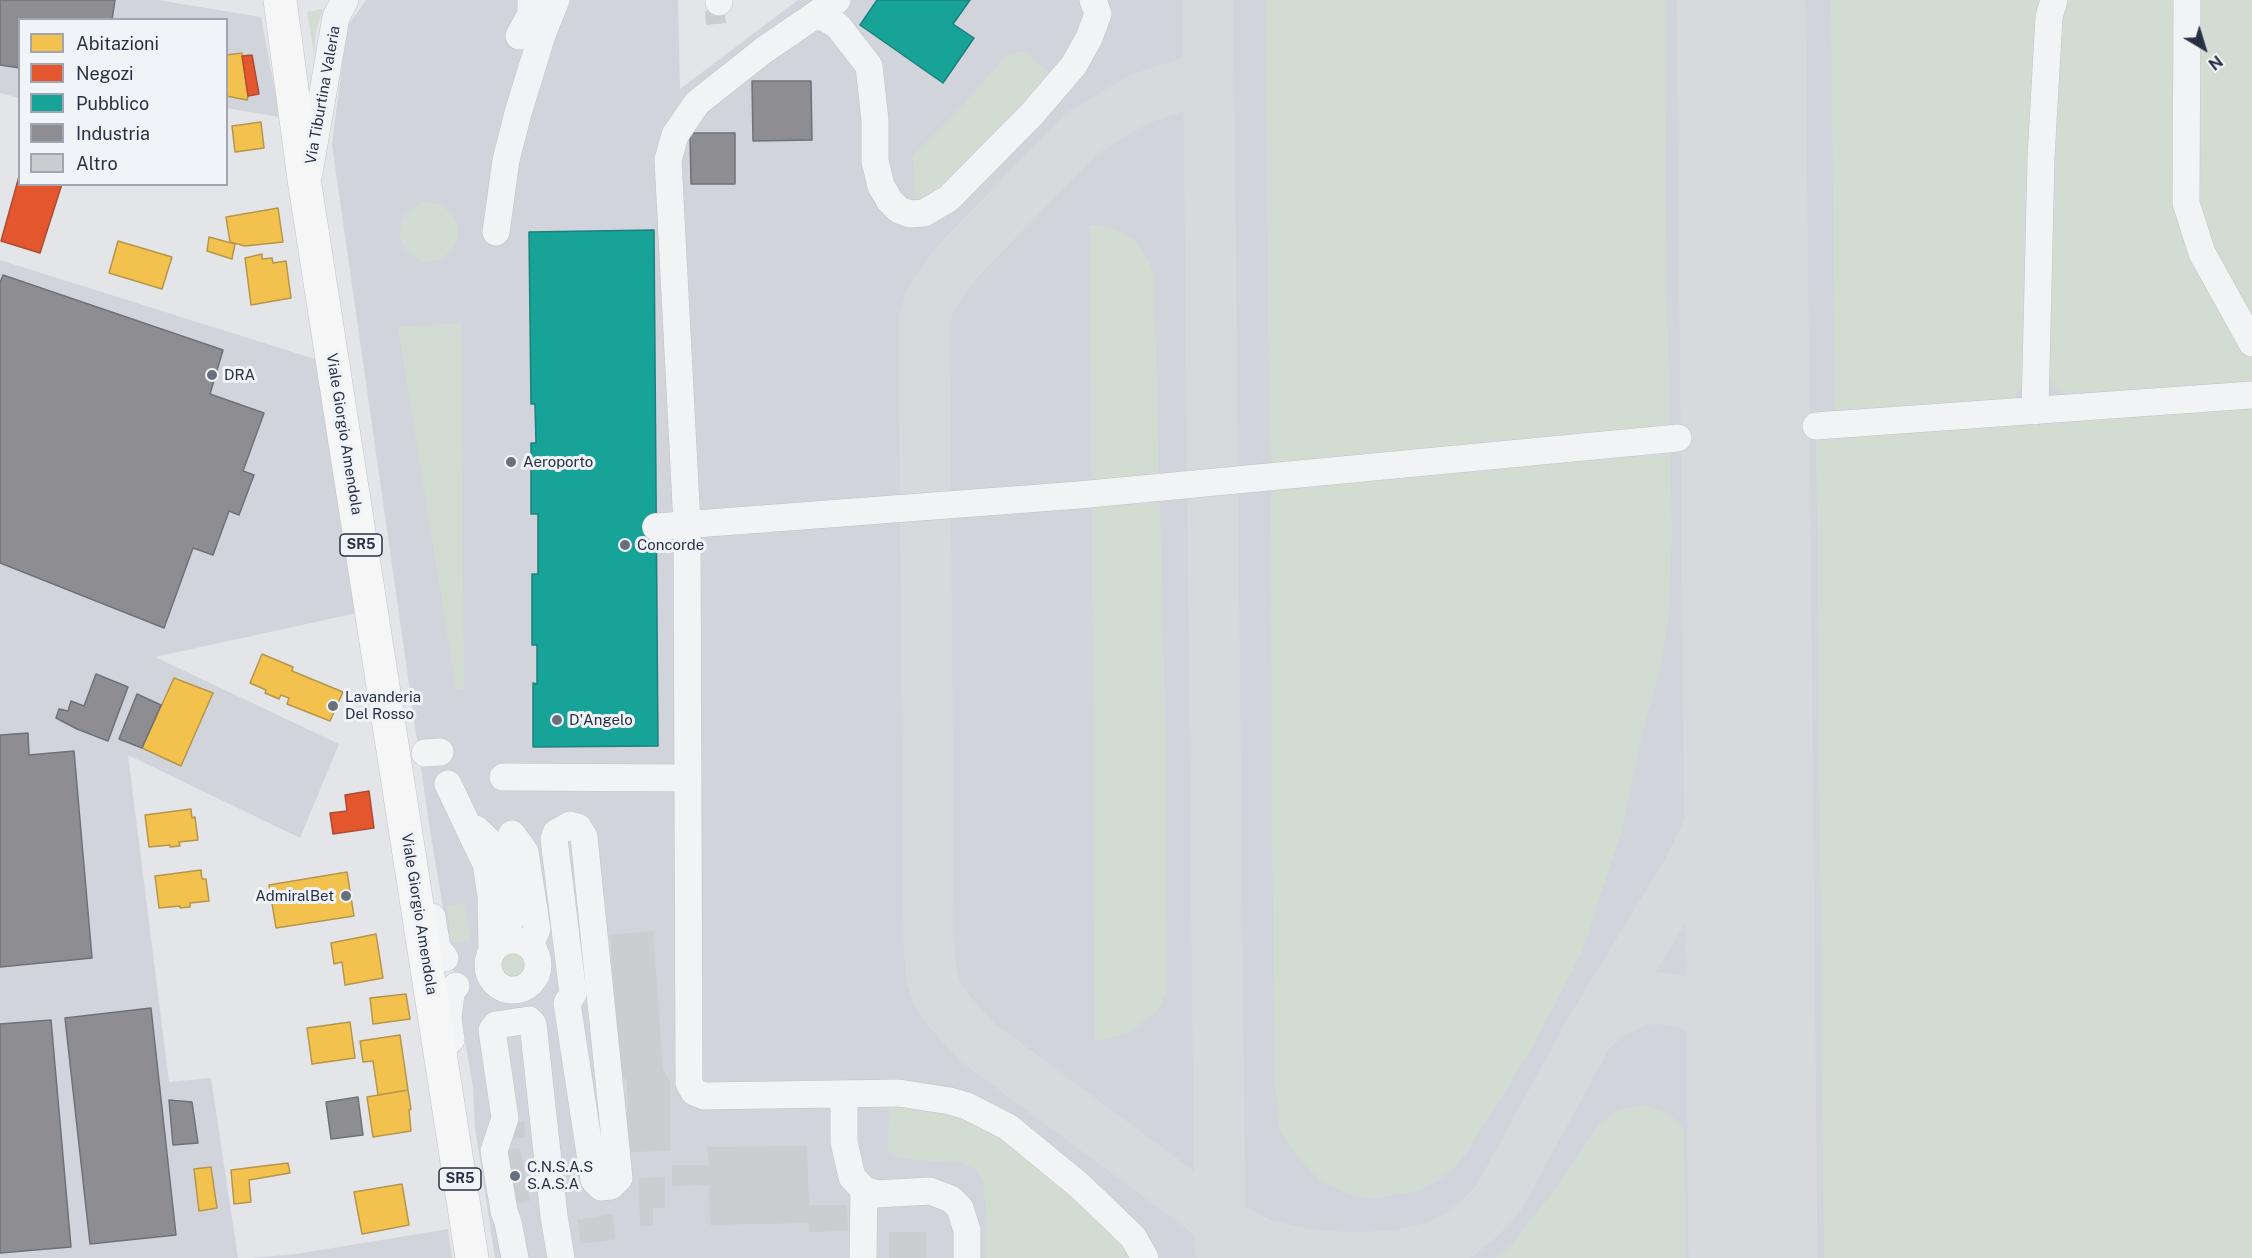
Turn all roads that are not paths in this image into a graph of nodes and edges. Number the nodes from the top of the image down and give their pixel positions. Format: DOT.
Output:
graph roads {
  1 [pos="280,0"];
  2 [pos="345,0"];
  3 [pos="531,0"];
  4 [pos="556,0"];
  5 [pos="837,0"];
  6 [pos="1093,0"];
  7 [pos="2054,0"];
  8 [pos="2187,0"];
  9 [pos="815,15"];
  10 [pos="519,36"];
  11 [pos="306,192"];
  12 [pos="496,232"];
  13 [pos="2252,343"];
  14 [pos="2252,395"];
  15 [pos="2035,411"];
  16 [pos="1816,426"];
  17 [pos="1678,438"];
  18 [pos="687,524"];
  19 [pos="657,527"];
  20 [pos="503,777"];
  21 [pos="688,778"];
  22 [pos="448,784"];
  23 [pos="518,843"];
  24 [pos="534,941"];
  25 [pos="494,954"];
  26 [pos="439,974"];
  27 [pos="534,978"];
  28 [pos="599,998"];
  29 [pos="567,1003"];
  30 [pos="844,1094"];
  31 [pos="864,1190"];
  32 [pos="472,1258"];
  33 [pos="515,1258"];
  34 [pos="561,1258"];
  35 [pos="863,1258"];
  36 [pos="967,1258"];
  37 [pos="1145,1258"];
  1 -- 11 [label="main road, Viale Giorgio Amendola / SR5"];
  2 -- 11 [label="street, Via Tiburtina Valeria"];
  3 -- 10 [label="street"];
  4 -- 12 [label="street"];
  5 -- 9 [label="street"];
  6 -- 9 [label="street"];
  7 -- 15 [label="street"];
  8 -- 13 [label="street"];
  9 -- 18 [label="street"];
  11 -- 26 [label="main road, Viale Giorgio Amendola / SR5"];
  14 -- 15 [label="street"];
  15 -- 16 [label="street"];
  17 -- 18 [label="street"];
  18 -- 19 [label="street"];
  18 -- 21 [label="street"];
  20 -- 21 [label="street"];
  21 -- 30 [label="street"];
  22 -- 25 [label="street"];
  23 -- 24 [label="street"];
  24 -- 25 [label="street"];
  24 -- 27 [label="street"];
  25 -- 26 [label="street"];
  25 -- 27 [label="street"];
  26 -- 32 [label="main road, Viale Giorgio Amendola / SR5"];
  27 -- 29 [label="street"];
  28 -- 29 [label="street"];
  28 -- 29 [label="street"];
  28 -- 29 [label="street"];
  30 -- 31 [label="street"];
  30 -- 37 [label="street"];
  31 -- 35 [label="street"];
  31 -- 36 [label="street"];
  33 -- 34 [label="street"];
}
